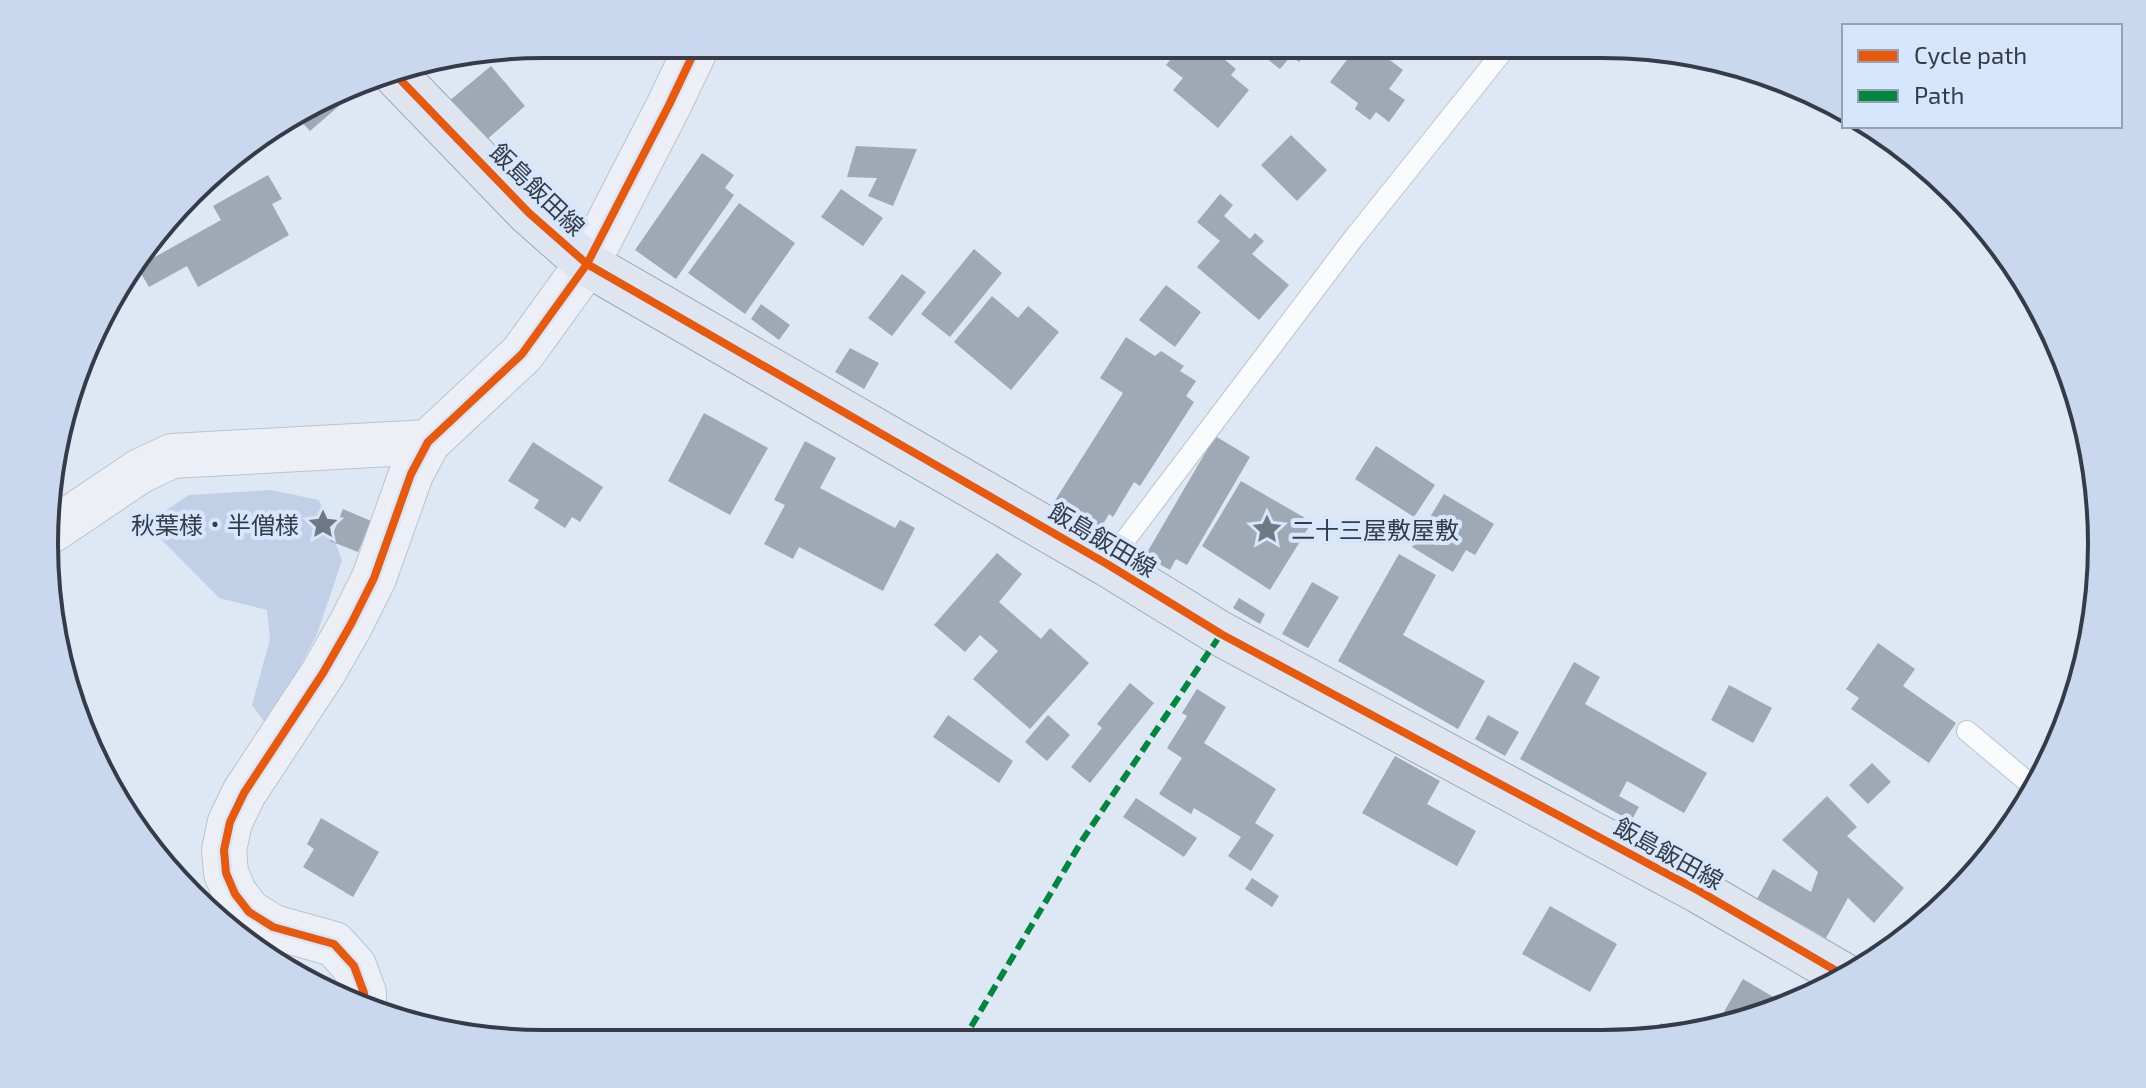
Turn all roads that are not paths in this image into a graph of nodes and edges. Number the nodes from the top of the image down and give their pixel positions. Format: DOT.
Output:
graph roads {
  1 [pos="691,58"];
  2 [pos="1498,58"];
  3 [pos="401,80"];
  4 [pos="587,264"];
  5 [pos="428,442"];
  6 [pos="59,526"];
  7 [pos="1107,564"];
  8 [pos="1967,731"];
  9 [pos="2026,781"];
  10 [pos="1835,970"];
  11 [pos="364,995"];
  1 -- 4 [label="street"];
  2 -- 7 [label="lane"];
  3 -- 4 [label="main road, 飯島飯田線"];
  4 -- 5 [label="street"];
  4 -- 7 [label="main road, 飯島飯田線"];
  5 -- 6 [label="street"];
  5 -- 11 [label="street"];
  7 -- 10 [label="main road, 飯島飯田線"];
  8 -- 9 [label="lane"];
}
